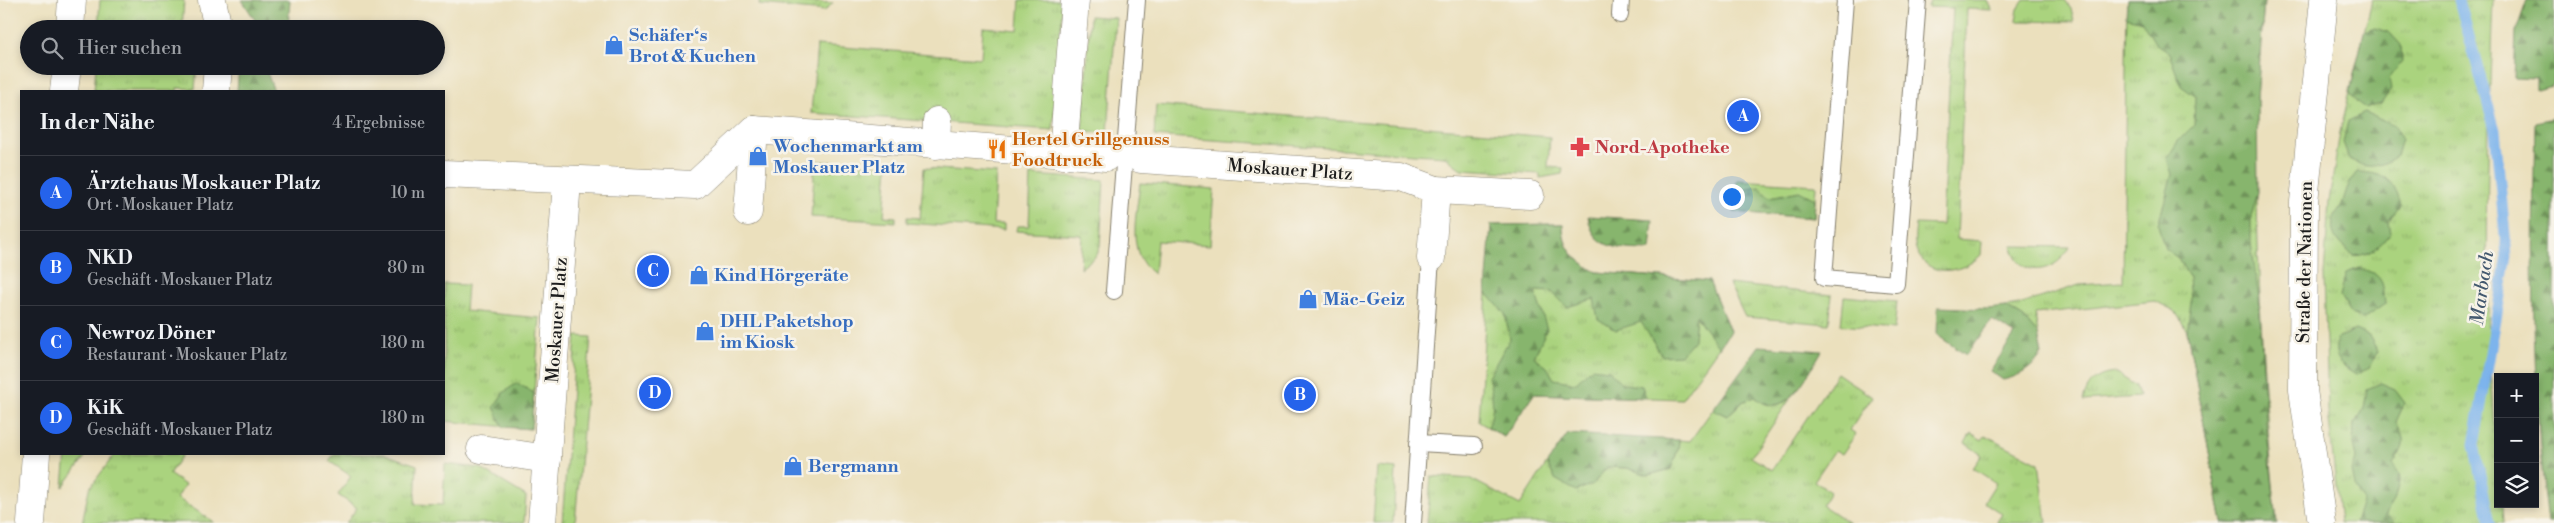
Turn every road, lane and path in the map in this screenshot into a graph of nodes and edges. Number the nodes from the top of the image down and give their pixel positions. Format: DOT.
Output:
graph roads {
  1 [pos="72,0"];
  2 [pos="212,0"];
  3 [pos="1075,0"];
  4 [pos="1137,0"];
  5 [pos="1845,0"];
  6 [pos="1918,0"];
  7 [pos="2324,0"];
  8 [pos="71,20"];
  9 [pos="216,20"];
  10 [pos="65,75"];
  11 [pos="217,75"];
  12 [pos="64,90"];
  13 [pos="216,90"];
  14 [pos="754,130"];
  15 [pos="1063,155"];
  16 [pos="1106,157"];
  17 [pos="1141,159"];
  18 [pos="445,174"];
  19 [pos="567,181"];
  20 [pos="1436,190"];
  21 [pos="1530,195"];
  22 [pos="748,212"];
  23 [pos="1431,258"];
  24 [pos="1114,291"];
  25 [pos="1418,443"];
  26 [pos="1474,446"];
  27 [pos="481,449"];
  28 [pos="36,455"];
  29 [pos="547,459"];
  30 [pos="30,523"];
  31 [pos="542,523"];
  32 [pos="1413,523"];
  33 [pos="2322,523"];
  1 -- 8 [label="street"];
  2 -- 9 [label="street"];
  3 -- 15 [label="street"];
  4 -- 24 [label="lane"];
  5 -- 6 [label="lane"];
  7 -- 33 [label="street, Straße der Nationen"];
  10 -- 12 [label="street"];
  11 -- 13 [label="street"];
  14 -- 15 [label="street"];
  14 -- 19 [label="street"];
  14 -- 22 [label="street"];
  15 -- 16 [label="street"];
  17 -- 20 [label="street, Moskauer Platz"];
  18 -- 19 [label="street"];
  19 -- 29 [label="street, Moskauer Platz"];
  20 -- 21 [label="street, Moskauer Platz"];
  20 -- 23 [label="street"];
  23 -- 25 [label="lane"];
  25 -- 26 [label="lane"];
  25 -- 32 [label="lane"];
  27 -- 29 [label="street"];
  28 -- 30 [label="street"];
  29 -- 31 [label="street, Moskauer Platz"];
}
